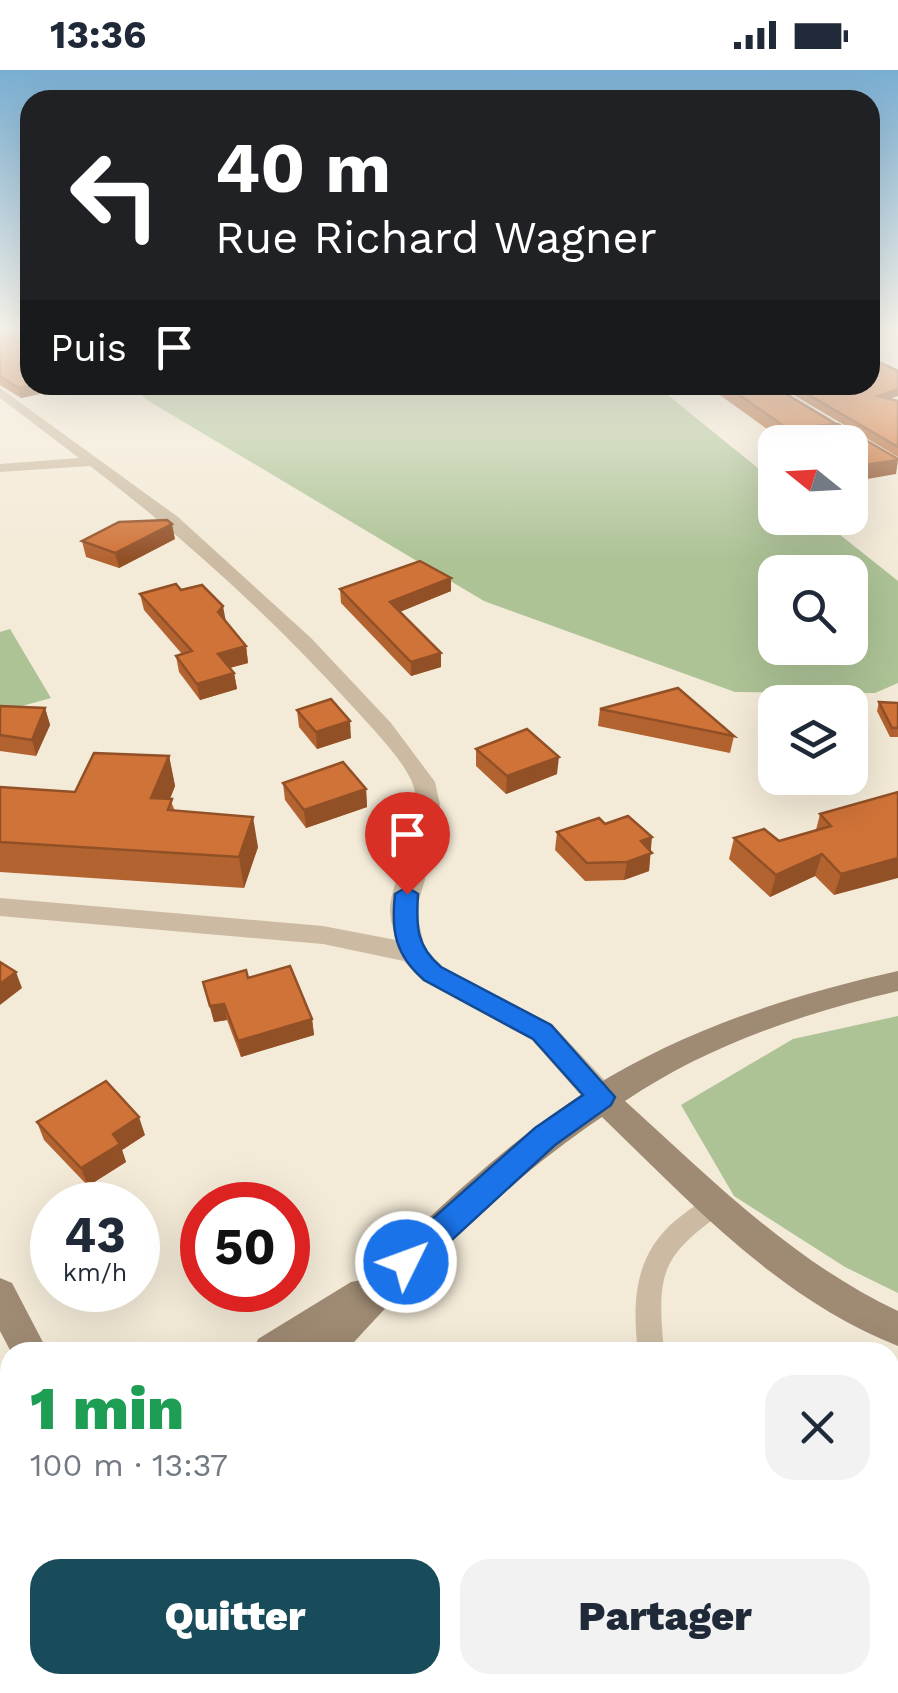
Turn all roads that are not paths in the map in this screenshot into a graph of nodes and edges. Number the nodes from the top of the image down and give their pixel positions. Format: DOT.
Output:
graph roads {
  1 [pos="20,407"];
  2 [pos="94,461"];
  3 [pos="0,468"];
  4 [pos="0,907"];
  5 [pos="412,954"];
  6 [pos="898,981"];
  7 [pos="602,1097"];
  8 [pos="717,1204"];
  9 [pos="388,1278"];
  10 [pos="0,1295"];
  11 [pos="898,1329"];
  12 [pos="25,1342"];
  13 [pos="288,1342"];
  14 [pos="331,1342"];
  15 [pos="649,1342"];
  1 -- 2 [label="street"];
  2 -- 3 [label="street"];
  2 -- 5 [label="street"];
  4 -- 5 [label="street"];
  5 -- 7 [label="street"];
  6 -- 7 [label="main road"];
  7 -- 8 [label="main road"];
  7 -- 9 [label="main road"];
  8 -- 11 [label="main road"];
  8 -- 15 [label="lane"];
  9 -- 13 [label="main road"];
  9 -- 14 [label="main road"];
  10 -- 12 [label="main road"];
}
